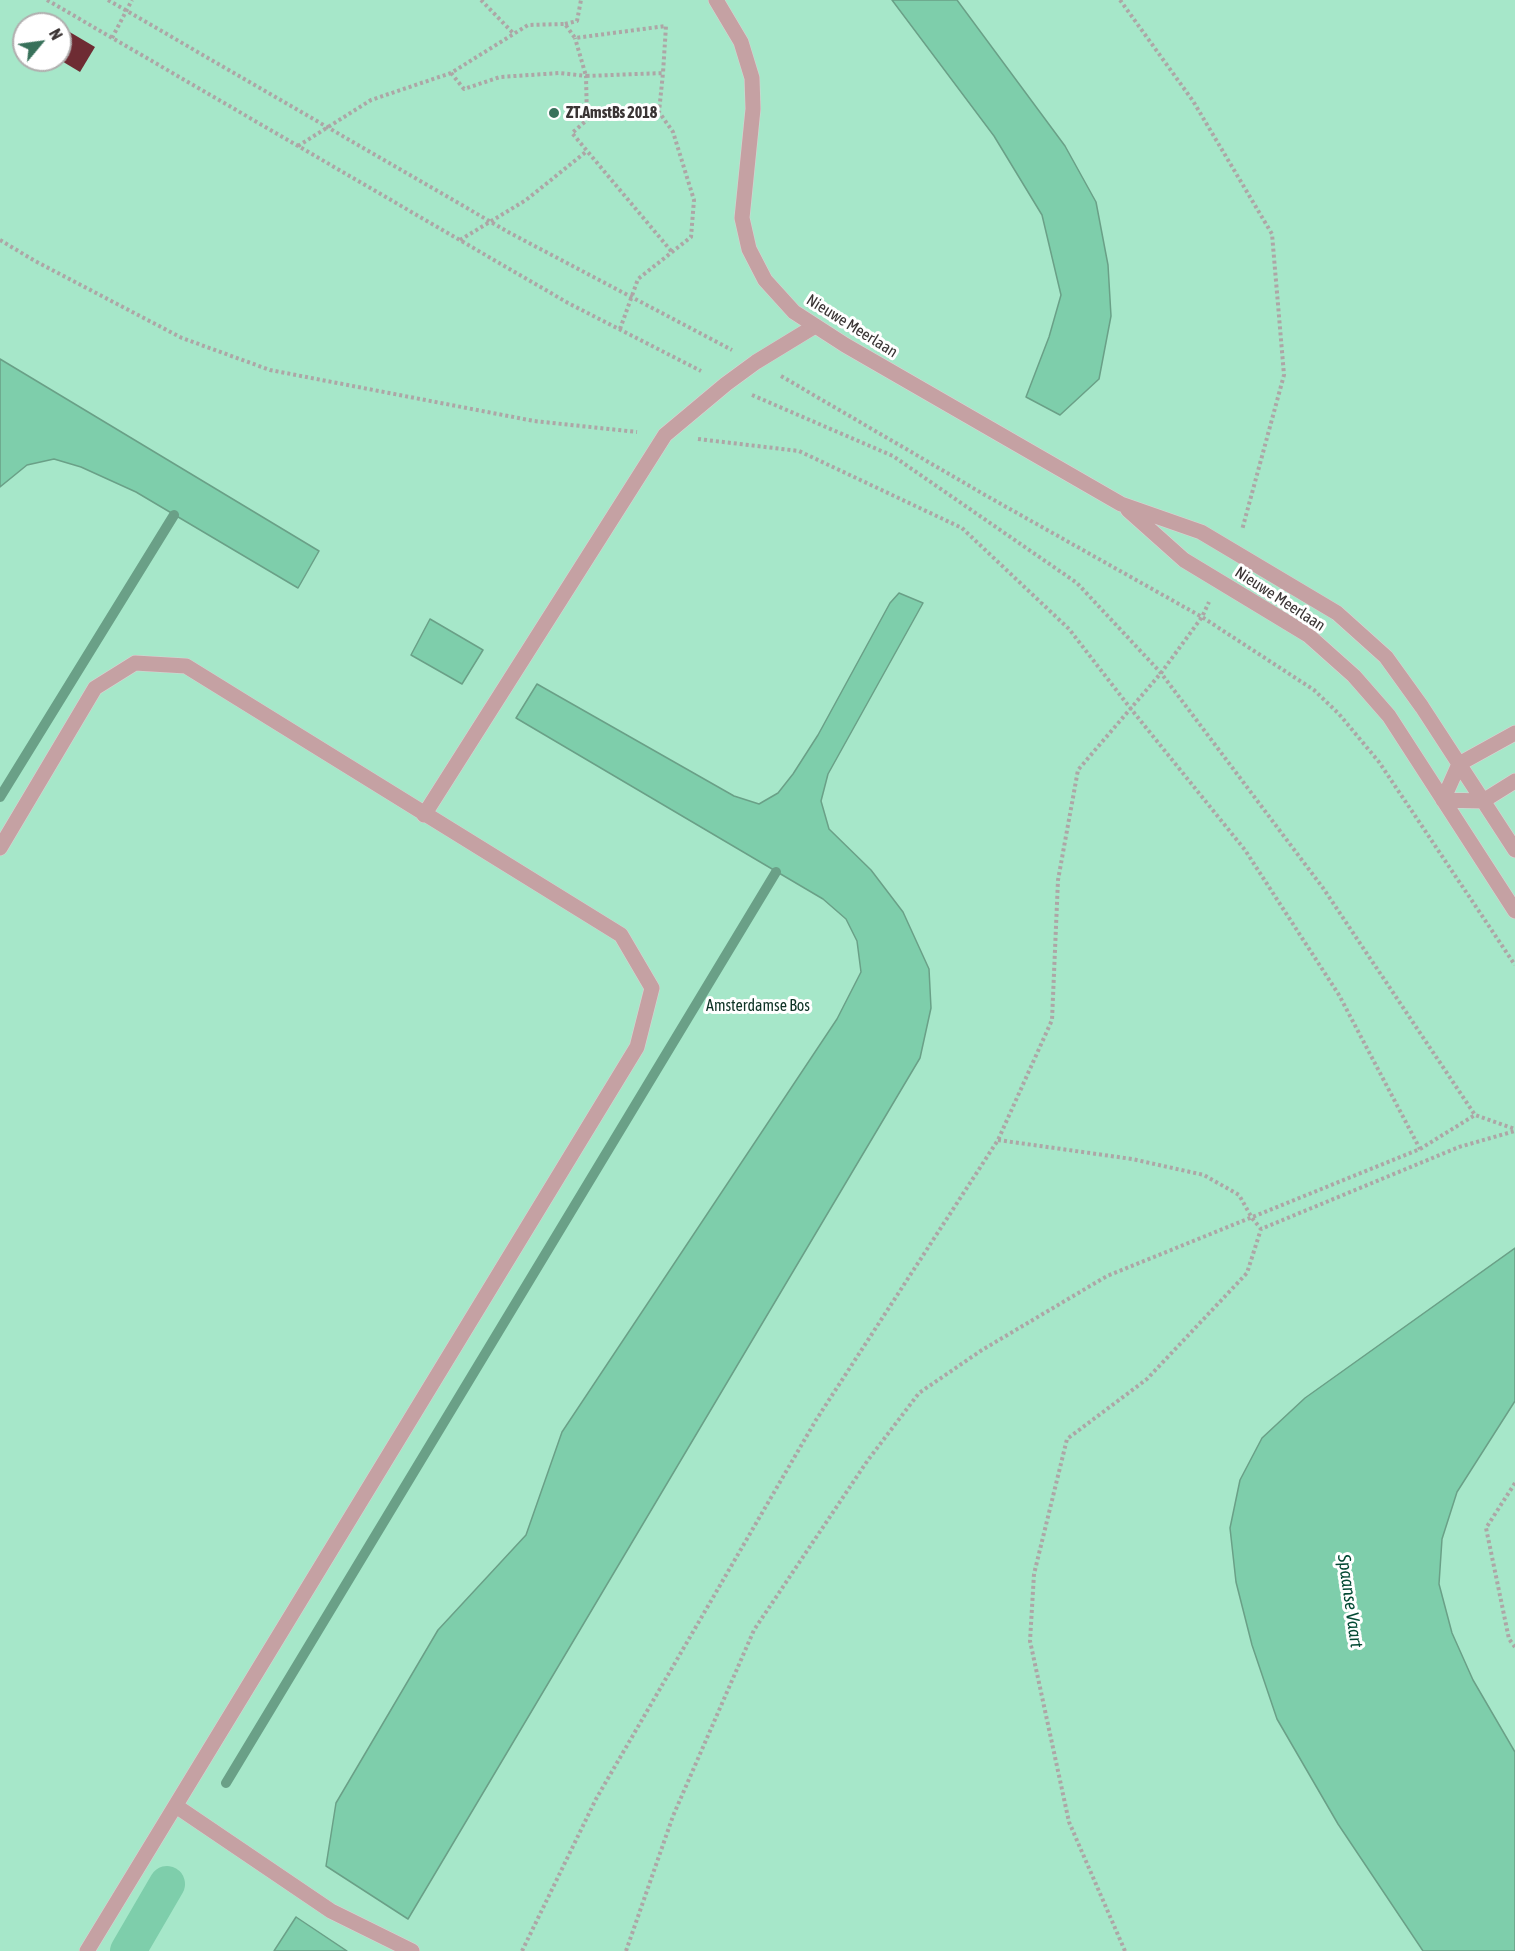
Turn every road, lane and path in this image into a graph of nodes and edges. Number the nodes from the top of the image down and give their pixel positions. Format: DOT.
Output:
graph roads {
  1 [pos="47,0"];
  2 [pos="132,0"];
  3 [pos="481,0"];
  4 [pos="580,0"];
  5 [pos="716,0"];
  6 [pos="1120,0"];
  7 [pos="565,24"];
  8 [pos="514,34"];
  9 [pos="112,38"];
  10 [pos="574,38"];
  11 [pos="451,73"];
  12 [pos="663,73"];
  13 [pos="586,75"];
  14 [pos="298,146"];
  15 [pos="587,151"];
  16 [pos="0,240"];
  17 [pos="460,240"];
  18 [pos="672,252"];
  19 [pos="815,326"];
  20 [pos="620,329"];
  21 [pos="726,384"];
  22 [pos="665,435"];
  23 [pos="1121,504"];
  24 [pos="1236,552"];
  25 [pos="1219,581"];
  26 [pos="1161,673"];
  27 [pos="1131,709"];
  28 [pos="1339,714"];
  29 [pos="1515,733"];
  30 [pos="1459,764"];
  31 [pos="1515,782"];
  32 [pos="1443,800"];
  33 [pos="1483,801"];
  34 [pos="424,815"];
  35 [pos="0,848"];
  36 [pos="1515,850"];
  37 [pos="1515,910"];
  38 [pos="1515,965"];
  39 [pos="1475,1115"];
  40 [pos="1515,1130"];
  41 [pos="998,1140"];
  42 [pos="1420,1149"];
  43 [pos="1252,1218"];
  44 [pos="1261,1229"];
  45 [pos="1515,1483"];
  46 [pos="1515,1647"];
  47 [pos="176,1806"];
  48 [pos="87,1951"];
  49 [pos="412,1951"];
  50 [pos="522,1951"];
  51 [pos="626,1951"];
  52 [pos="1125,1951"];
  1 -- 9 [label="path"];
  2 -- 9 [label="path"];
  3 -- 8 [label="path"];
  4 -- 7 [label="path"];
  5 -- 19 [label="street, Nieuwe Meerlaan"];
  6 -- 24 [label="path"];
  7 -- 8 [label="path"];
  7 -- 10 [label="path"];
  8 -- 11 [label="path"];
  9 -- 14 [label="path"];
  10 -- 12 [label="path"];
  10 -- 13 [label="path"];
  11 -- 13 [label="path"];
  11 -- 14 [label="path"];
  12 -- 13 [label="path"];
  12 -- 18 [label="path"];
  13 -- 15 [label="path"];
  14 -- 17 [label="path"];
  15 -- 17 [label="path"];
  15 -- 18 [label="path"];
  16 -- 22 [label="path"];
  17 -- 20 [label="path"];
  18 -- 20 [label="path"];
  19 -- 21 [label="street"];
  19 -- 23 [label="street, Nieuwe Meerlaan"];
  20 -- 21 [label="path"];
  21 -- 22 [label="street"];
  21 -- 26 [label="path"];
  22 -- 27 [label="path"];
  22 -- 34 [label="street"];
  23 -- 24 [label="street, Nieuwe Meerlaan"];
  23 -- 25 [label="street, Nieuwe Meerlaan"];
  24 -- 30 [label="street, Nieuwe Meerlaan"];
  25 -- 26 [label="path"];
  25 -- 32 [label="street, Nieuwe Meerlaan"];
  26 -- 27 [label="path"];
  26 -- 39 [label="path"];
  27 -- 41 [label="path"];
  27 -- 42 [label="path"];
  28 -- 38 [label="path"];
  29 -- 30 [label="street"];
  30 -- 32 [label="street"];
  30 -- 33 [label="street, Nieuwe Meerlaan"];
  31 -- 33 [label="street"];
  32 -- 33 [label="street"];
  32 -- 37 [label="street, Nieuwe Meerlaan"];
  33 -- 36 [label="street, Nieuwe Meerlaan"];
  34 -- 35 [label="street"];
  34 -- 47 [label="street"];
  39 -- 40 [label="path"];
  39 -- 42 [label="path"];
  40 -- 44 [label="path"];
  41 -- 43 [label="path"];
  41 -- 50 [label="path"];
  42 -- 43 [label="path"];
  43 -- 44 [label="path"];
  43 -- 51 [label="path"];
  44 -- 52 [label="path"];
  45 -- 46 [label="path"];
  47 -- 48 [label="street"];
  47 -- 49 [label="street"];
}
